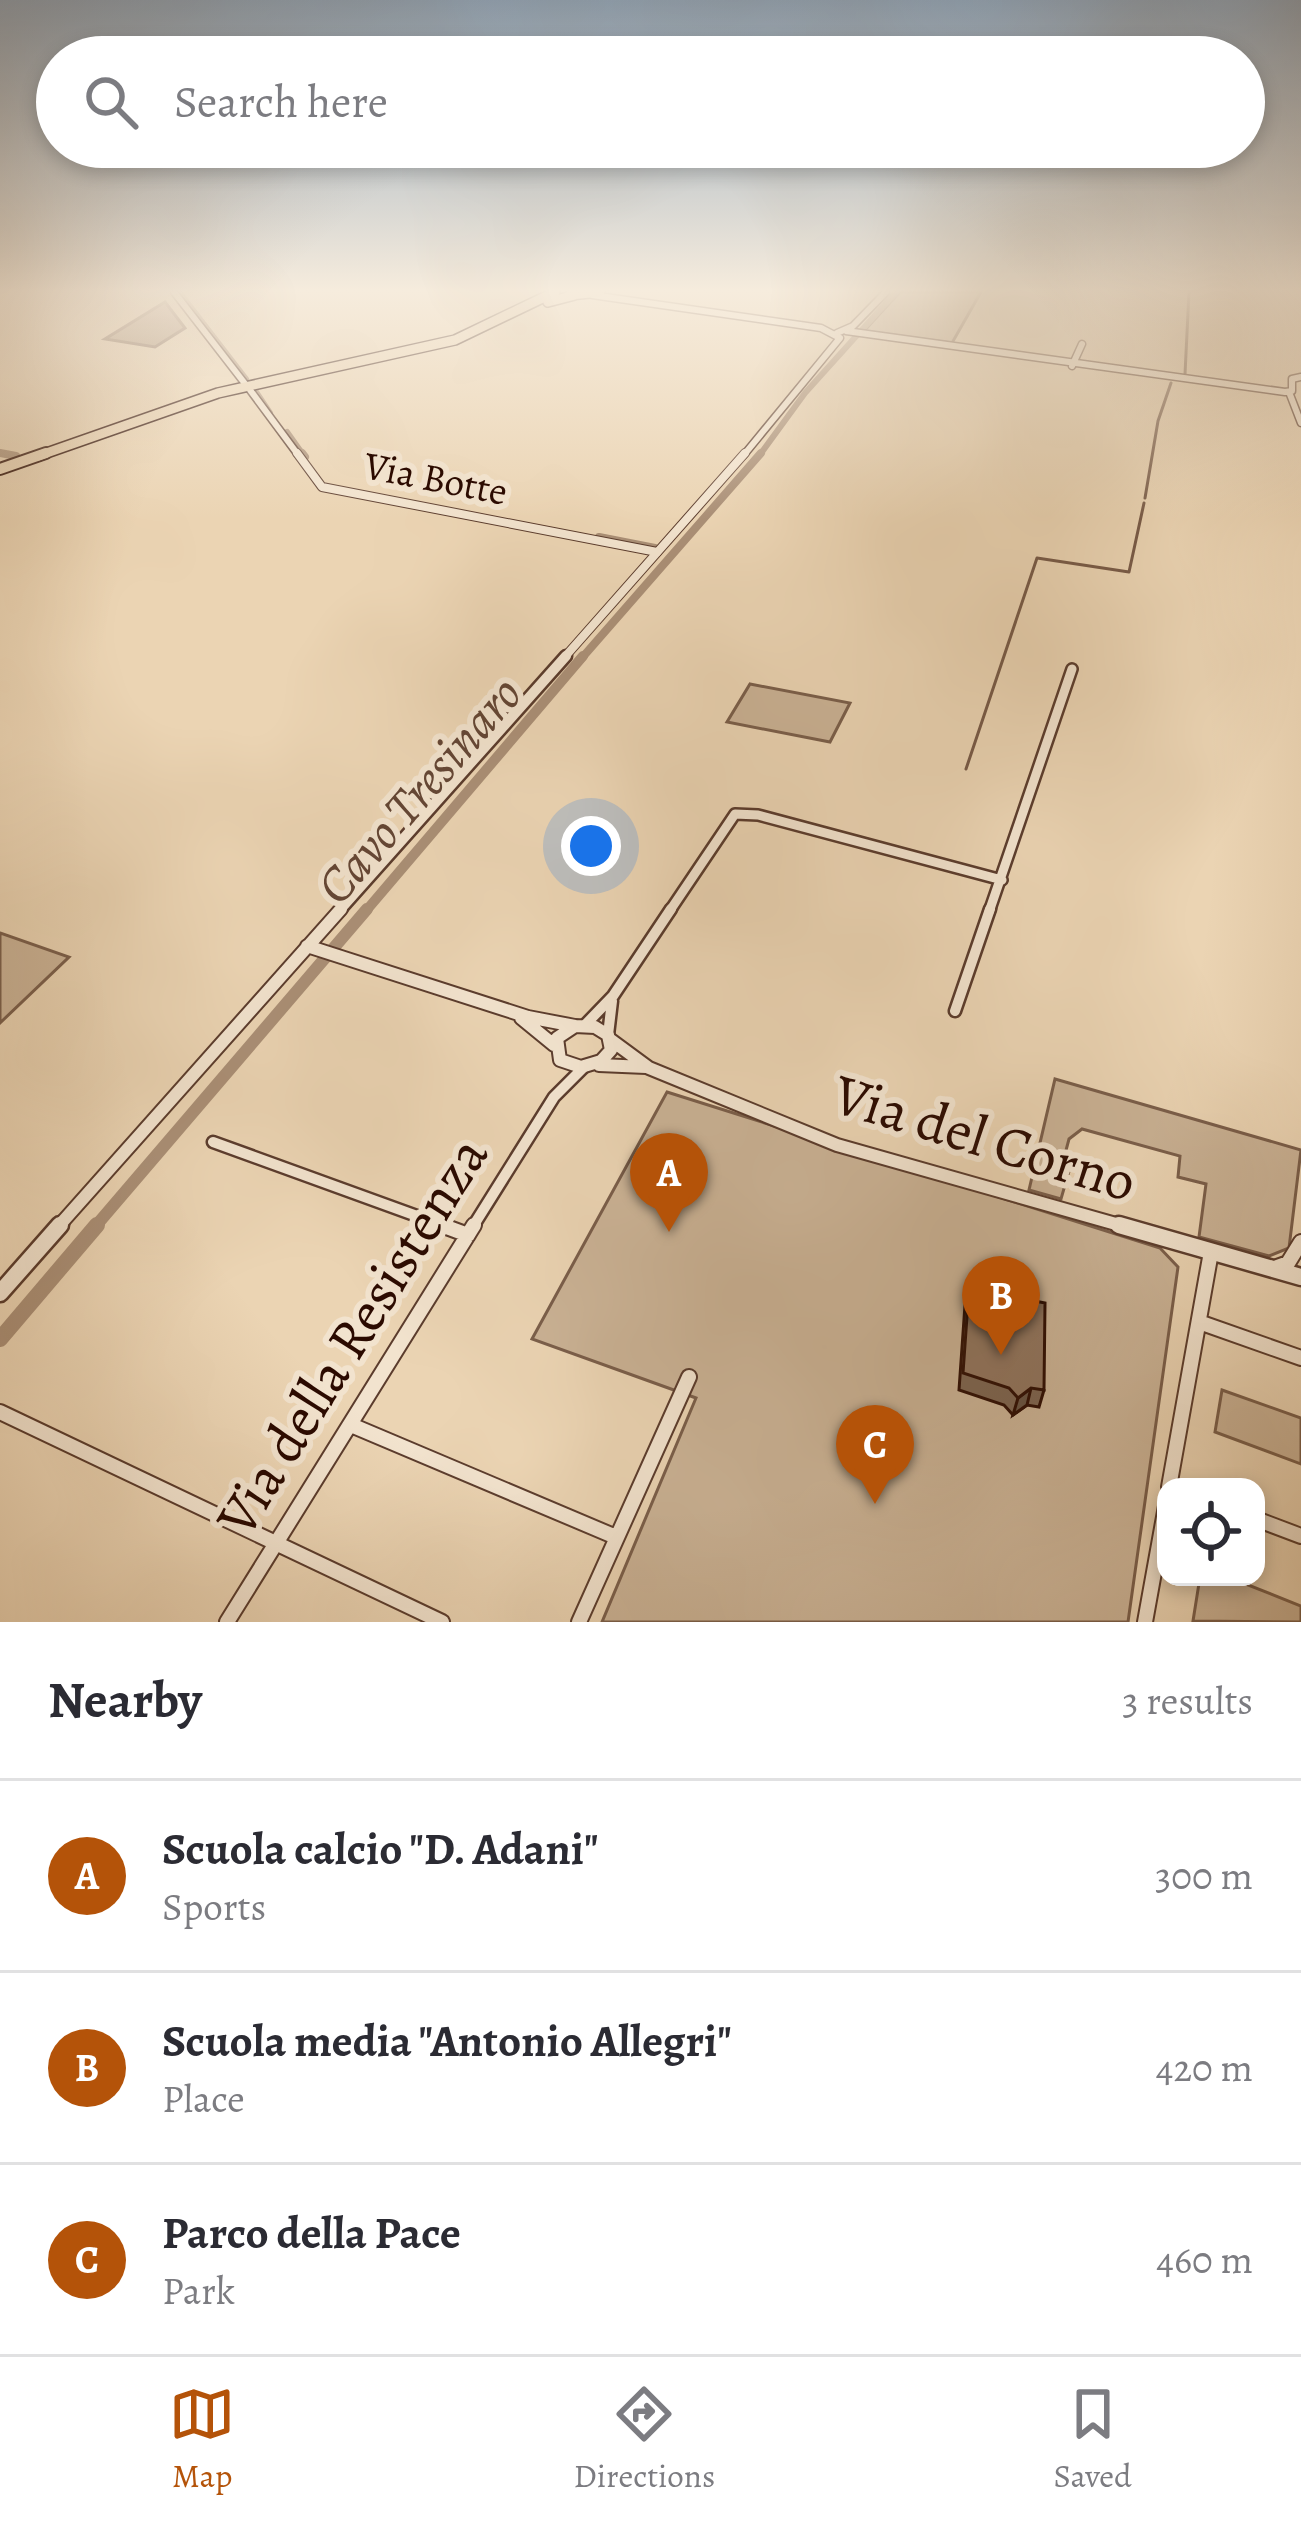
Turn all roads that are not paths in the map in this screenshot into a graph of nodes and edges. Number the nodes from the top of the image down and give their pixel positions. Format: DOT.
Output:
graph roads {
  1 [pos="232,368"];
  2 [pos="338,368"];
  3 [pos="816,368"];
  4 [pos="1086,368"];
  5 [pos="1301,377"];
  6 [pos="248,388"];
  7 [pos="1289,392"];
  8 [pos="1301,423"];
  9 [pos="0,469"];
  10 [pos="658,552"];
  11 [pos="1072,669"];
  12 [pos="1002,880"];
  13 [pos="313,948"];
  14 [pos="613,996"];
  15 [pos="508,1010"];
  16 [pos="955,1012"];
  17 [pos="580,1026"];
  18 [pos="609,1038"];
  19 [pos="555,1050"];
  20 [pos="589,1067"];
  21 [pos="650,1068"];
  22 [pos="554,1097"];
  23 [pos="213,1142"];
  24 [pos="468,1235"];
  25 [pos="1301,1242"];
  26 [pos="1211,1252"];
  27 [pos="1272,1268"];
  28 [pos="1301,1277"];
  29 [pos="0,1293"];
  30 [pos="1198,1322"];
  31 [pos="1301,1358"];
  32 [pos="689,1377"];
  33 [pos="0,1412"];
  34 [pos="350,1425"];
  35 [pos="1172,1478"];
  36 [pos="1265,1522"];
  37 [pos="1301,1536"];
  38 [pos="616,1537"];
  39 [pos="275,1544"];
  40 [pos="1157,1556"];
  41 [pos="227,1622"];
  42 [pos="442,1622"];
  43 [pos="579,1622"];
  44 [pos="1145,1622"];
  1 -- 6 [label="street, Via Botte"];
  2 -- 6 [label="main road"];
  3 -- 10 [label="street"];
  4 -- 7 [label="street"];
  5 -- 7 [label="street"];
  6 -- 9 [label="main road"];
  6 -- 10 [label="street, Via Botte"];
  7 -- 8 [label="street"];
  10 -- 13 [label="street"];
  11 -- 12 [label="street"];
  12 -- 14 [label="street"];
  12 -- 16 [label="street"];
  13 -- 15 [label="street, Via del Corno"];
  13 -- 29 [label="street"];
  14 -- 17 [label="street"];
  14 -- 18 [label="street"];
  15 -- 17 [label="street, Via del Corno"];
  15 -- 19 [label="street, Via del Corno"];
  17 -- 18 [label="street, Via del Corno"];
  17 -- 19 [label="street"];
  18 -- 20 [label="street"];
  18 -- 21 [label="street, Via del Corno"];
  19 -- 20 [label="street, Via del Corno"];
  19 -- 22 [label="street, Via della Resistenza"];
  20 -- 21 [label="street, Via del Corno"];
  20 -- 22 [label="street, Via della Resistenza"];
  21 -- 26 [label="street, Via del Corno"];
  22 -- 24 [label="street, Via della Resistenza"];
  23 -- 24 [label="street"];
  24 -- 34 [label="street, Via della Resistenza"];
  25 -- 27 [label="street"];
  26 -- 27 [label="street, Via del Corno"];
  26 -- 30 [label="street"];
  27 -- 28 [label="street, Via del Corno"];
  30 -- 31 [label="street"];
  30 -- 35 [label="street"];
  32 -- 38 [label="street"];
  33 -- 39 [label="street"];
  34 -- 38 [label="street"];
  34 -- 39 [label="street, Via della Resistenza"];
  36 -- 37 [label="street"];
  38 -- 43 [label="street"];
  39 -- 41 [label="street, Via della Resistenza"];
  39 -- 42 [label="street"];
  40 -- 44 [label="street"];
}
